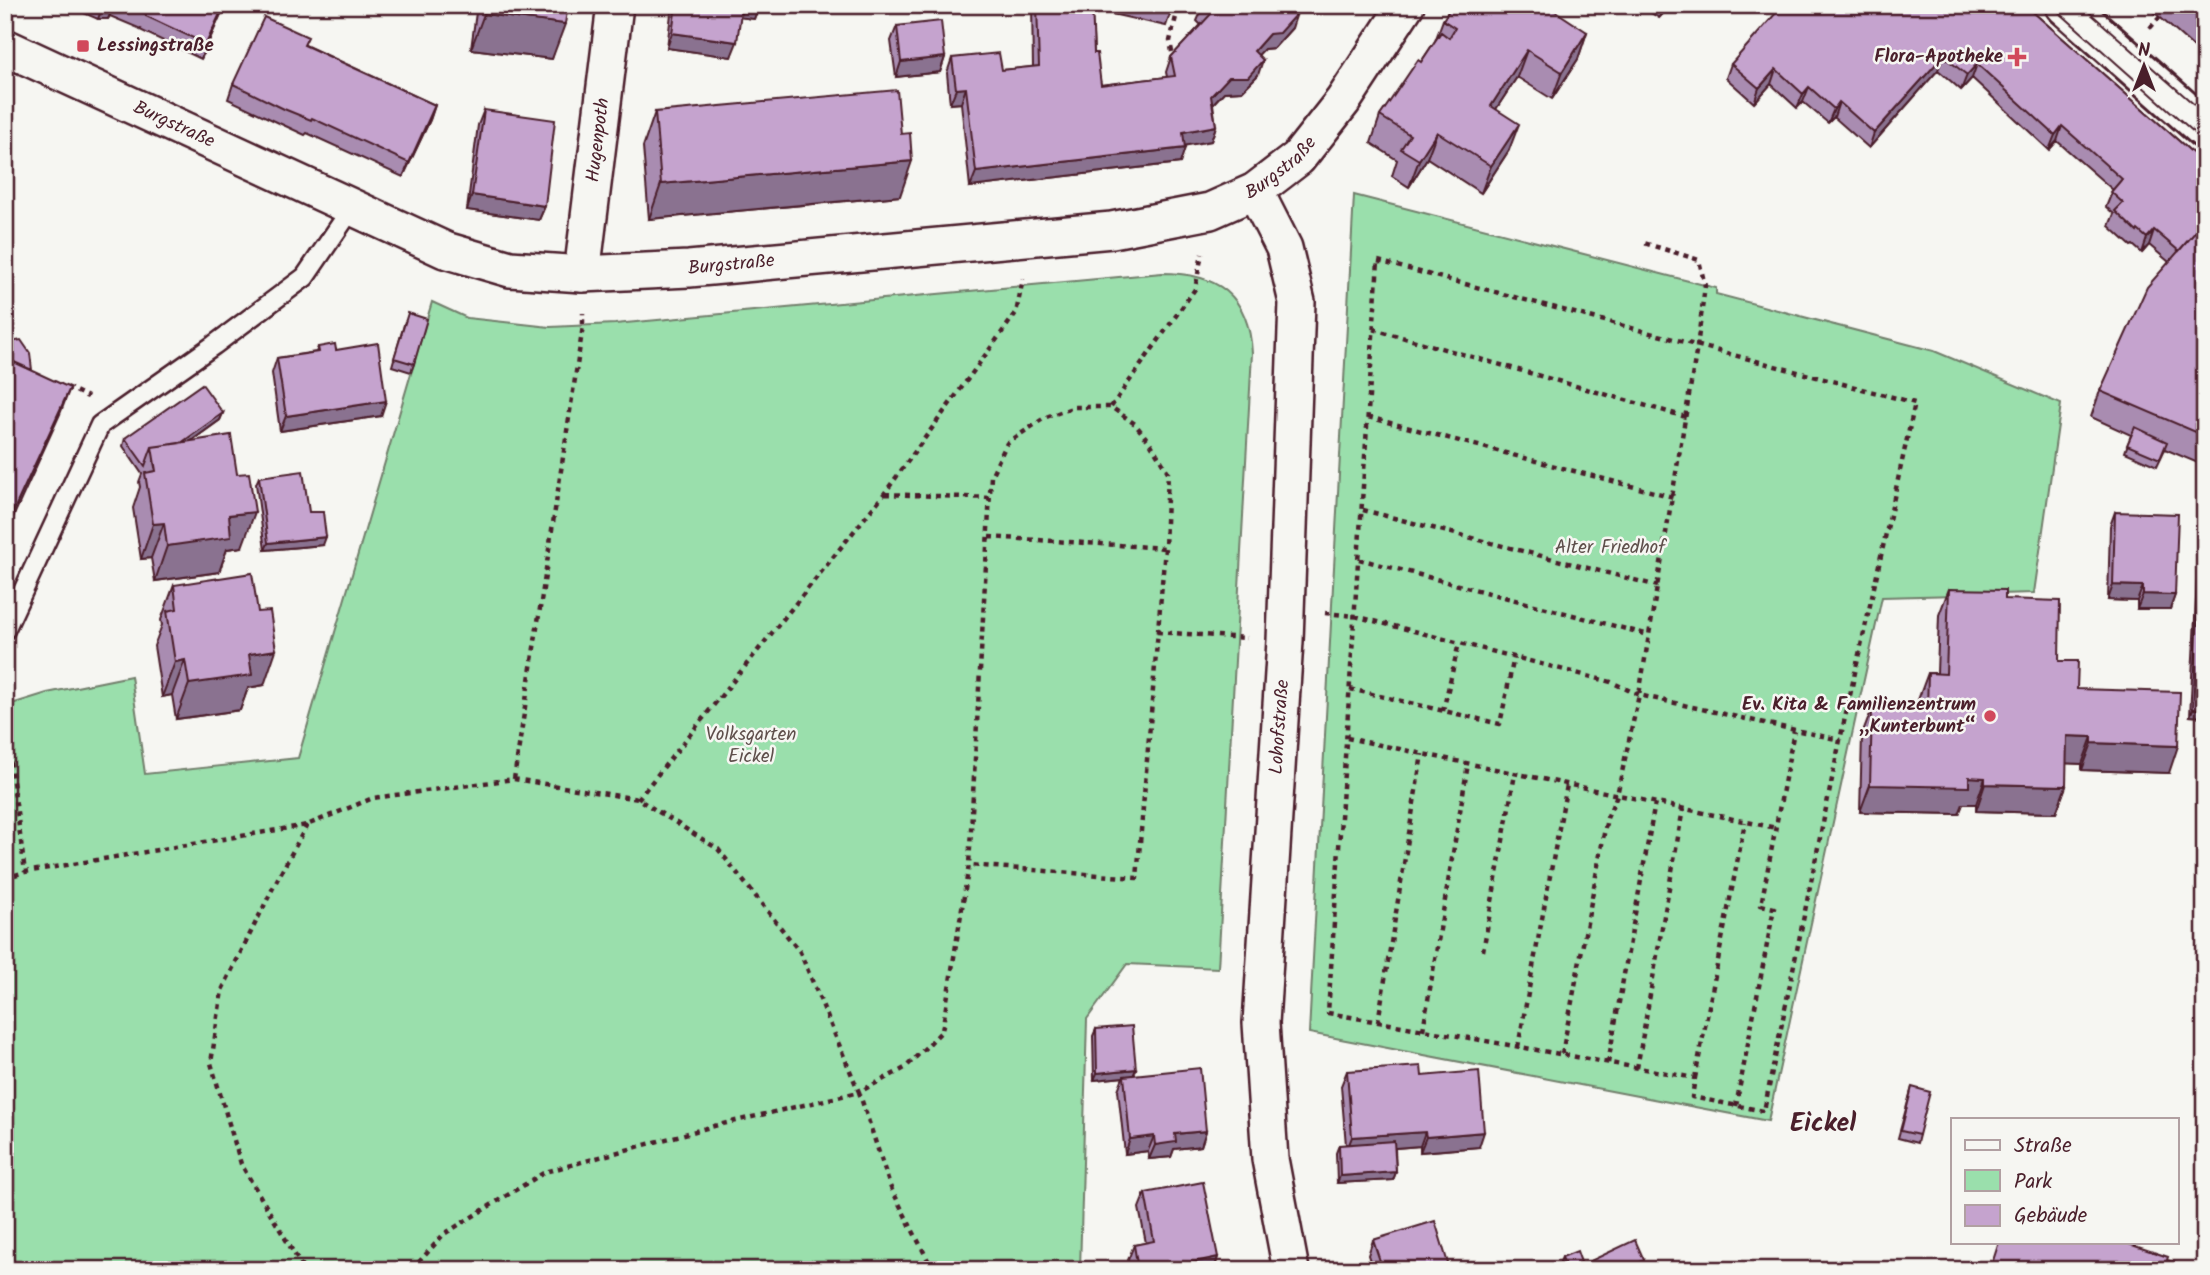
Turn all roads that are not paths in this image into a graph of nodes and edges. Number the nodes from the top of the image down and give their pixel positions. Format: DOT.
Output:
graph roads {
  1 [pos="615,5"];
  2 [pos="1406,5"];
  3 [pos="2065,5"];
  4 [pos="5,47"];
  5 [pos="2205,129"];
  6 [pos="1255,191"];
  7 [pos="352,208"];
  8 [pos="582,274"];
  9 [pos="5,630"];
  10 [pos="1291,1270"];
  1 -- 8 [label="street, Hugenpoth"];
  2 -- 6 [label="street, Burgstraße"];
  3 -- 5 [label="street"];
  4 -- 7 [label="street, Burgstraße"];
  6 -- 8 [label="street, Burgstraße"];
  6 -- 10 [label="street, Lohofstraße"];
  7 -- 8 [label="street, Burgstraße"];
  7 -- 9 [label="lane"];
}
